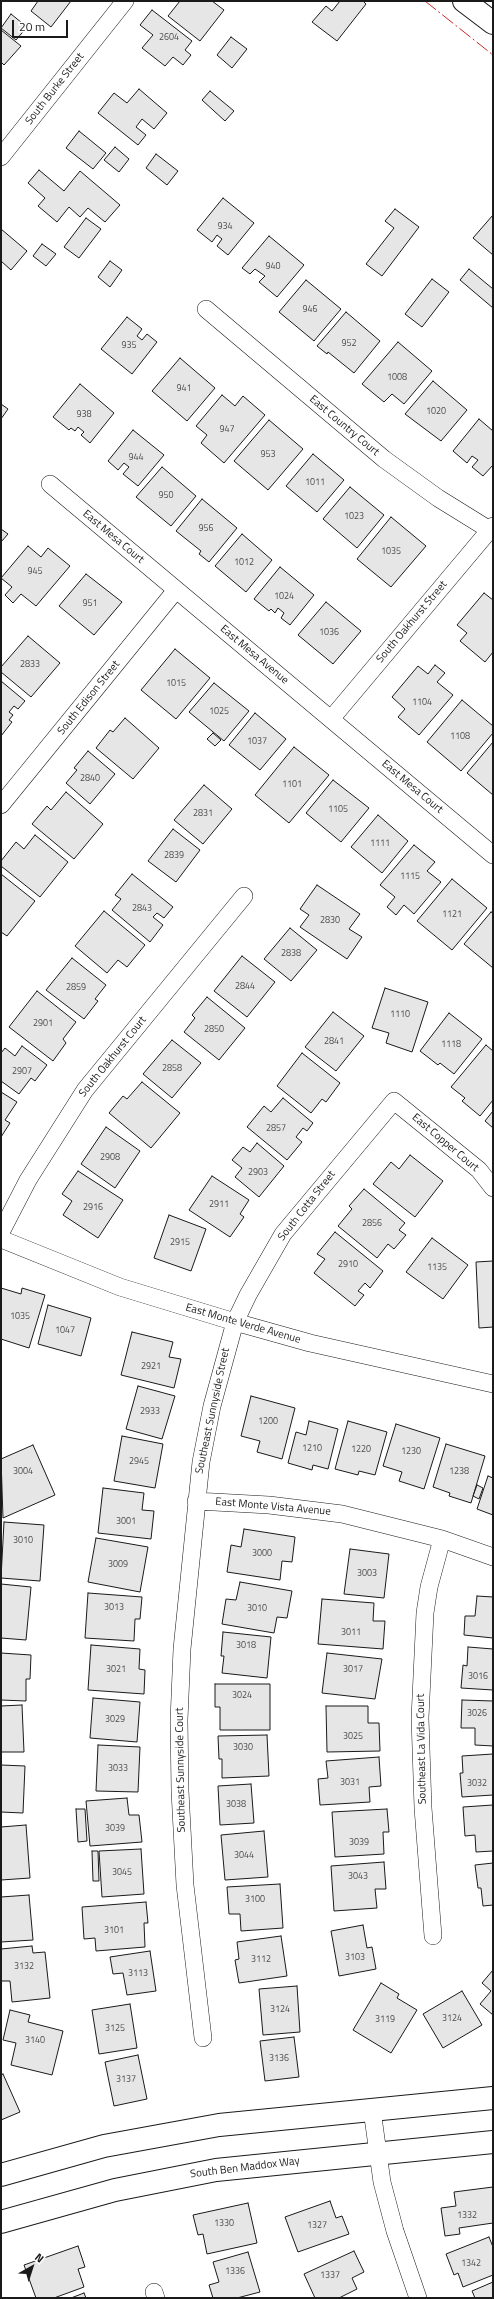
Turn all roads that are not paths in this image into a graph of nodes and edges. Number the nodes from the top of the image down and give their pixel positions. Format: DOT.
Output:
graph roads {
  1 [pos="125,1"];
  2 [pos="464,1"];
  3 [pos="493,23"];
  4 [pos="1,157"];
  5 [pos="206,309"];
  6 [pos="50,484"];
  7 [pos="492,530"];
  8 [pos="176,590"];
  9 [pos="331,719"];
  10 [pos="1,805"];
  11 [pos="493,855"];
  12 [pos="244,896"];
  13 [pos="394,1101"];
  14 [pos="493,1188"];
  15 [pos="1,1232"];
  16 [pos="1,1239"];
  17 [pos="235,1322"];
  18 [pos="493,1384"];
  19 [pos="196,1501"];
  20 [pos="442,1539"];
  21 [pos="493,1557"];
  22 [pos="434,1936"];
  23 [pos="203,2038"];
  24 [pos="493,2098"];
  25 [pos="372,2110"];
  26 [pos="493,2142"];
  27 [pos="378,2154"];
  28 [pos="1,2175"];
  29 [pos="1,2222"];
  30 [pos="418,2298"];
  1 -- 4 [label="street, South Burke Street"];
  2 -- 3 [label="main road"];
  5 -- 7 [label="street, East Country Court"];
  6 -- 8 [label="street, East Mesa Court"];
  7 -- 9 [label="street, South Oakhurst Street"];
  8 -- 9 [label="street, East Mesa Avenue"];
  8 -- 10 [label="street, South Edison Street"];
  9 -- 11 [label="street, East Mesa Court"];
  12 -- 15 [label="street, South Oakhurst Court"];
  13 -- 14 [label="street, East Copper Court"];
  13 -- 17 [label="street, South Cotta Street"];
  16 -- 17 [label="street, East Monte Verde Avenue"];
  17 -- 18 [label="street, East Monte Verde Avenue"];
  17 -- 19 [label="street, Southeast Sunnyside Street"];
  19 -- 20 [label="street, East Monte Vista Avenue"];
  19 -- 23 [label="street, Southeast Sunnyside Court"];
  20 -- 21 [label="street, East Monte Vista Avenue"];
  20 -- 22 [label="street, Southeast La Vida Court"];
  24 -- 25 [label="main road"];
  25 -- 27 [label="street"];
  25 -- 28 [label="main road"];
  26 -- 27 [label="main road, South Ben Maddox Way"];
  27 -- 29 [label="main road, South Ben Maddox Way"];
  27 -- 30 [label="street"];
}
